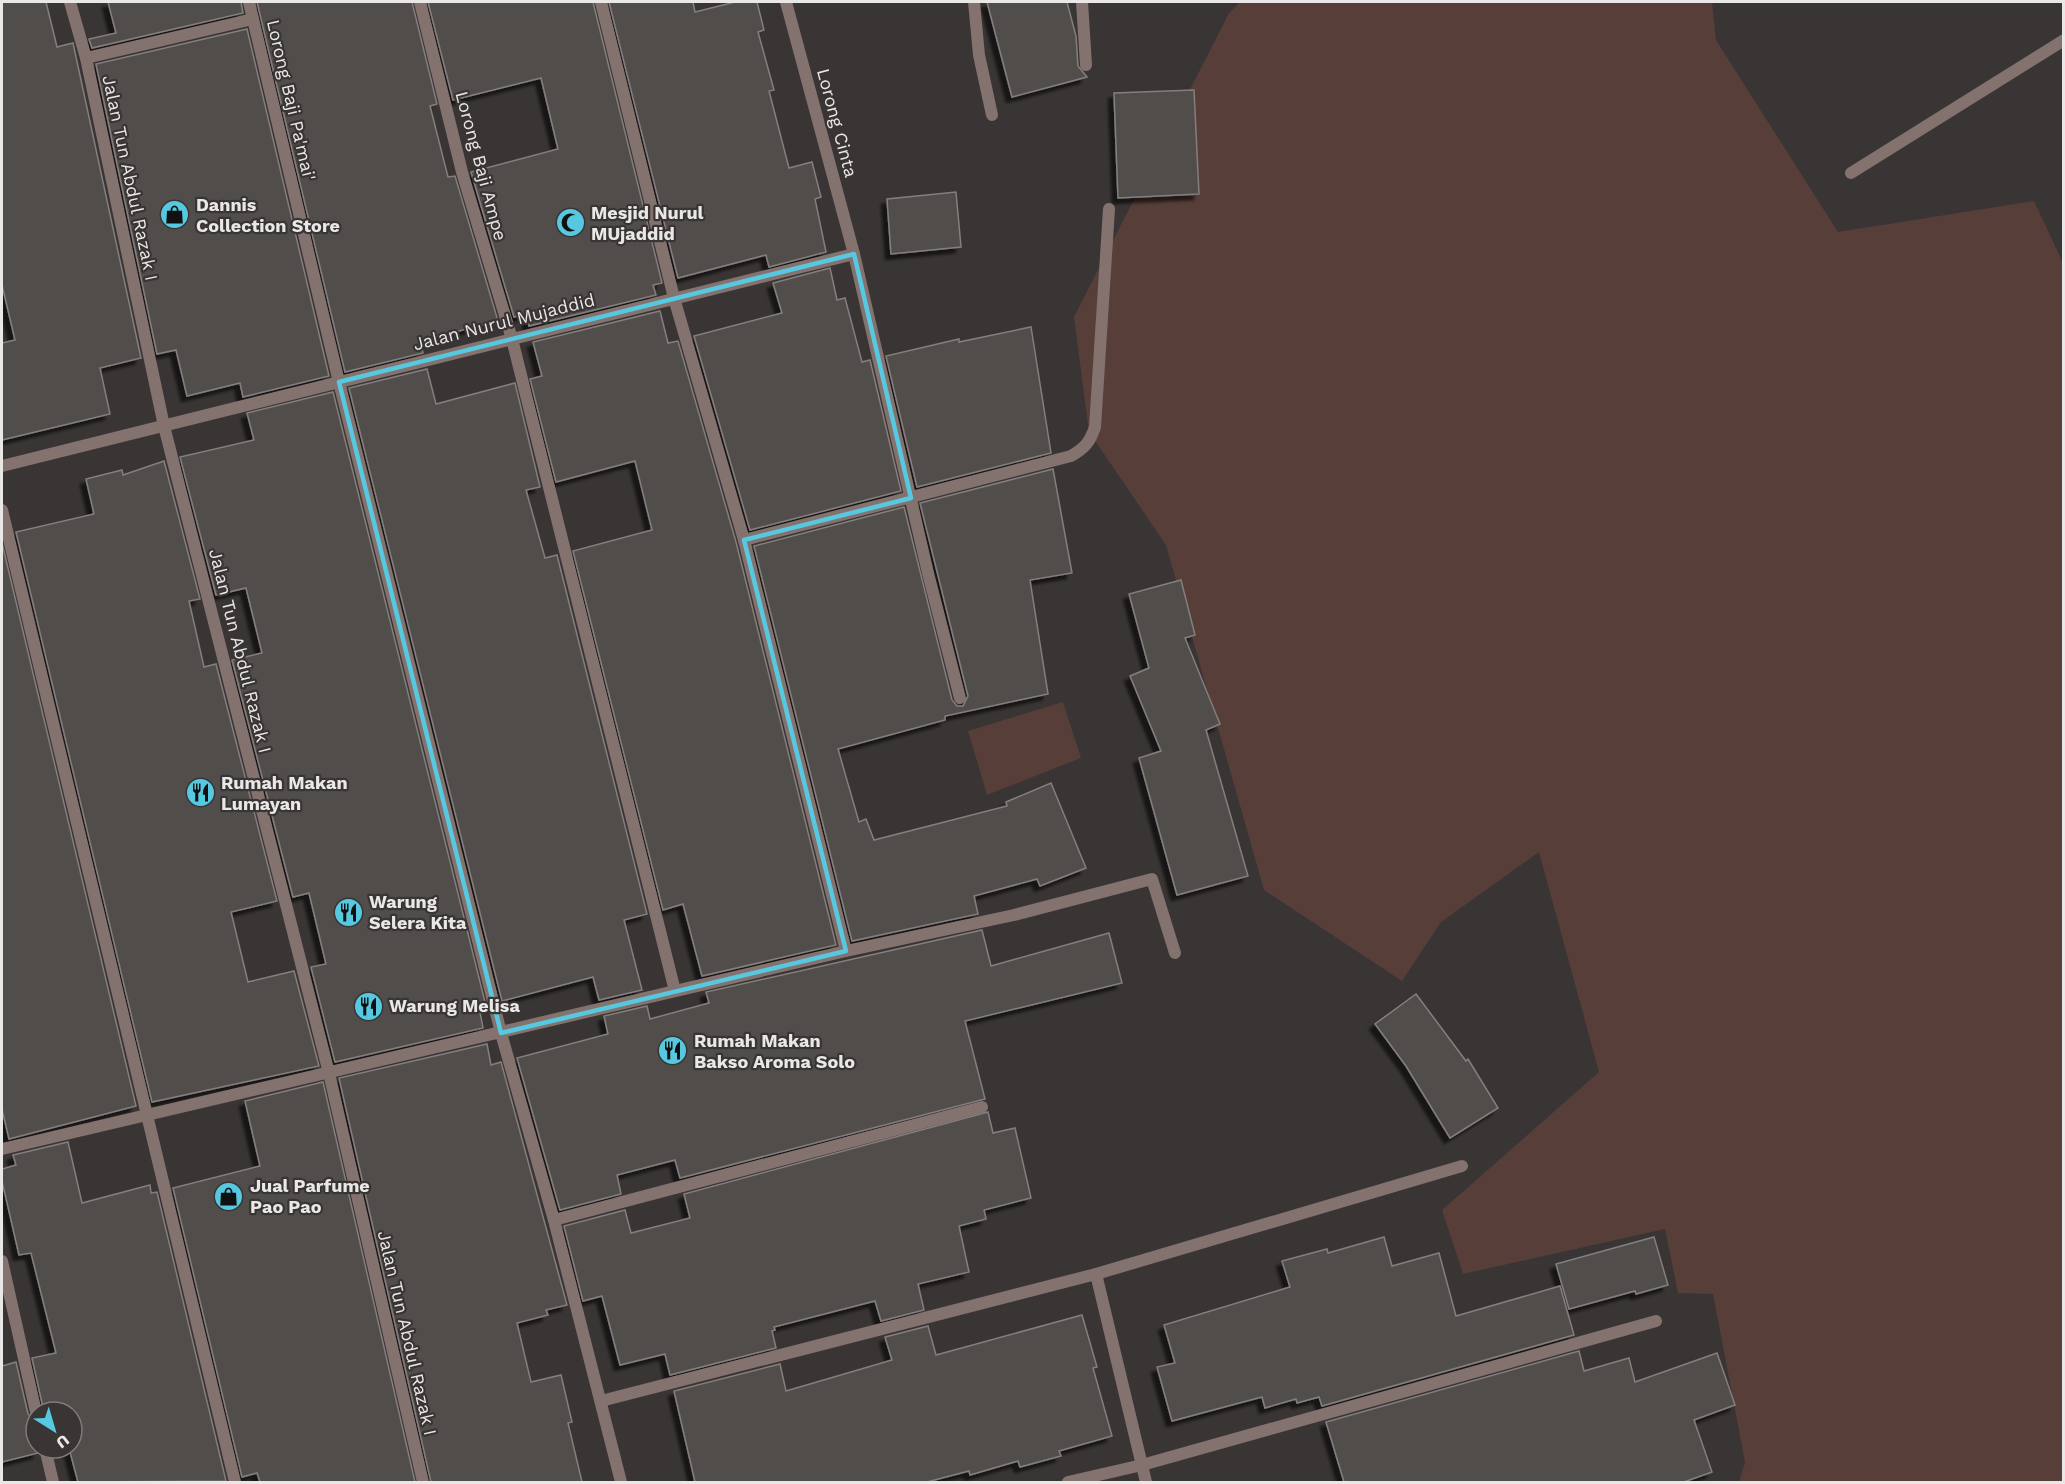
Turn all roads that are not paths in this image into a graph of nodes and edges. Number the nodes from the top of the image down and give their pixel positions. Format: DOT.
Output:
graph roads {
  1 [pos="70,2"];
  2 [pos="249,2"];
  3 [pos="420,2"];
  4 [pos="601,2"];
  5 [pos="786,2"];
  6 [pos="975,2"];
  7 [pos="1082,2"];
  8 [pos="253,19"];
  9 [pos="2064,40"];
  10 [pos="86,58"];
  11 [pos="1086,66"];
  12 [pos="992,115"];
  13 [pos="1851,173"];
  14 [pos="1109,209"];
  15 [pos="854,254"];
  16 [pos="674,298"];
  17 [pos="512,339"];
  18 [pos="339,382"];
  19 [pos="164,426"];
  20 [pos="2,466"];
  21 [pos="911,498"];
  22 [pos="2,510"];
  23 [pos="744,540"];
  24 [pos="960,698"];
  25 [pos="846,951"];
  26 [pos="1175,953"];
  27 [pos="675,991"];
  28 [pos="501,1033"];
  29 [pos="329,1073"];
  30 [pos="982,1107"];
  31 [pos="146,1115"];
  32 [pos="2,1149"];
  33 [pos="1462,1166"];
  34 [pos="554,1220"];
  35 [pos="2,1261"];
  36 [pos="1096,1274"];
  37 [pos="1656,1321"];
  38 [pos="33,1400"];
  39 [pos="601,1401"];
  40 [pos="48,1460"];
  41 [pos="1142,1465"];
  42 [pos="53,1482"];
  43 [pos="235,1482"];
  44 [pos="423,1482"];
  45 [pos="621,1482"];
  46 [pos="1068,1482"];
  47 [pos="1146,1482"];
  1 -- 10 [label="street, Jalan Tun Abdul Razak I"];
  2 -- 8 [label="street, Lorong Baji Pa'mai'"];
  3 -- 17 [label="street, Lorong Baji Ampe"];
  4 -- 16 [label="street"];
  5 -- 15 [label="street, Lorong Cinta"];
  6 -- 12 [label="street"];
  7 -- 11 [label="street"];
  8 -- 10 [label="street"];
  8 -- 18 [label="street, Lorong Baji Pa'mai'"];
  9 -- 13 [label="street"];
  10 -- 19 [label="street, Jalan Tun Abdul Razak I"];
  14 -- 21 [label="street"];
  15 -- 16 [label="street, Jalan Nurul Mujaddid"];
  15 -- 21 [label="street, Lorong Cinta"];
  16 -- 17 [label="street, Jalan Nurul Mujaddid"];
  16 -- 23 [label="street"];
  17 -- 18 [label="street, Jalan Nurul Mujaddid"];
  17 -- 27 [label="street, Lorong Baji Ampe"];
  18 -- 19 [label="street, Jalan Nurul Mujaddid"];
  18 -- 28 [label="street, Lorong Baji Pa'mai'"];
  19 -- 20 [label="street, Jalan Nurul Mujaddid"];
  19 -- 29 [label="street, Jalan Tun Abdul Razak I"];
  21 -- 23 [label="street"];
  21 -- 24 [label="street, Lorong Cinta"];
  22 -- 31 [label="street"];
  23 -- 25 [label="street"];
  25 -- 26 [label="street"];
  25 -- 27 [label="street"];
  27 -- 28 [label="street"];
  28 -- 29 [label="street"];
  28 -- 34 [label="street, Lorong Baji Pa'mai'"];
  29 -- 31 [label="street"];
  29 -- 44 [label="street, Jalan Tun Abdul Razak I"];
  30 -- 34 [label="street"];
  31 -- 32 [label="street"];
  31 -- 43 [label="street"];
  33 -- 36 [label="street"];
  34 -- 39 [label="street, Lorong Baji Pa'mai'"];
  35 -- 38 [label="street"];
  36 -- 39 [label="street"];
  36 -- 41 [label="street"];
  37 -- 41 [label="street"];
  39 -- 45 [label="street, Lorong Baji Pa'mai'"];
  40 -- 42 [label="street"];
  41 -- 46 [label="street"];
  41 -- 47 [label="street"];
}
